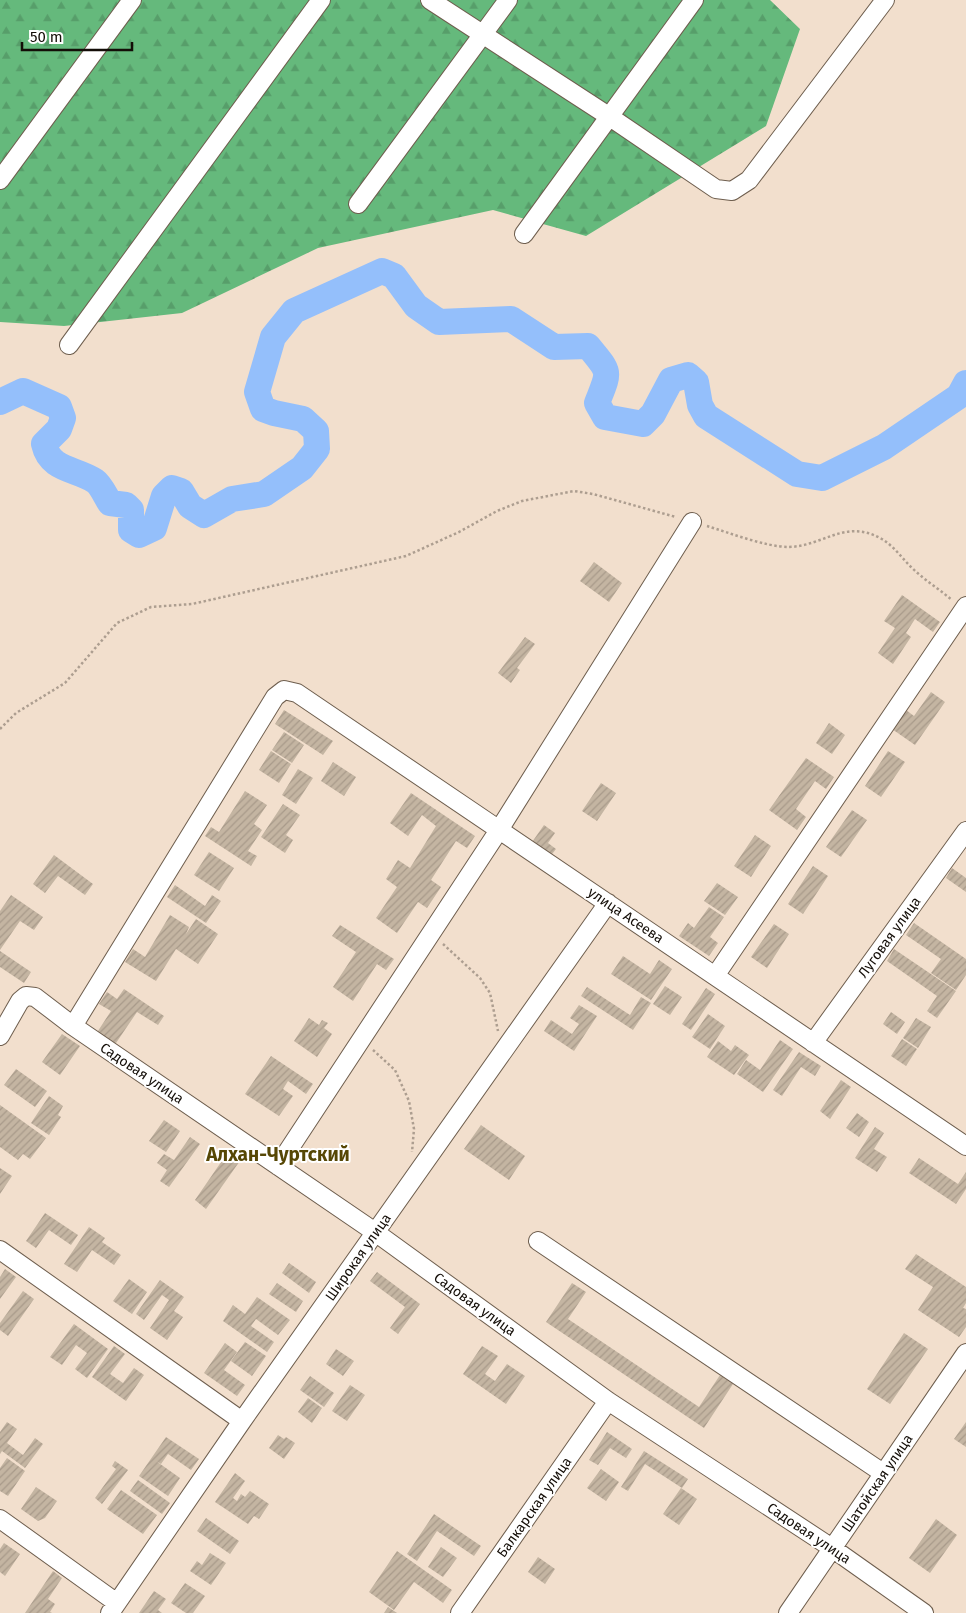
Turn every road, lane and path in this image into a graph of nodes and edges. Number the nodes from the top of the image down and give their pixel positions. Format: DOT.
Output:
graph roads {
  1 [pos="132,0"];
  2 [pos="320,0"];
  3 [pos="430,0"];
  4 [pos="508,0"];
  5 [pos="694,0"];
  6 [pos="885,0"];
  7 [pos="483,34"];
  8 [pos="610,117"];
  9 [pos="0,180"];
  10 [pos="358,204"];
  11 [pos="524,234"];
  12 [pos="69,345"];
  13 [pos="692,522"];
  14 [pos="965,608"];
  15 [pos="0,728"];
  16 [pos="499,830"];
  17 [pos="966,831"];
  18 [pos="608,903"];
  19 [pos="431,933"];
  20 [pos="715,976"];
  21 [pos="73,1026"];
  22 [pos="0,1036"];
  23 [pos="362,1039"];
  24 [pos="813,1043"];
  25 [pos="498,1058"];
  26 [pos="966,1146"];
  27 [pos="412,1156"];
  28 [pos="278,1166"];
  29 [pos="375,1232"];
  30 [pos="538,1241"];
  31 [pos="0,1250"];
  32 [pos="966,1353"];
  33 [pos="608,1402"];
  34 [pos="242,1421"];
  35 [pos="883,1473"];
  36 [pos="0,1519"];
  37 [pos="832,1548"];
  38 [pos="114,1608"];
  39 [pos="460,1613"];
  40 [pos="788,1613"];
  41 [pos="924,1613"];
  1 -- 9 [label="street"];
  2 -- 12 [label="street"];
  3 -- 7 [label="street"];
  4 -- 7 [label="street"];
  5 -- 8 [label="street"];
  6 -- 8 [label="street"];
  7 -- 8 [label="street"];
  7 -- 10 [label="street"];
  8 -- 11 [label="street"];
  13 -- 14 [label="path"];
  13 -- 15 [label="path"];
  13 -- 16 [label="street"];
  14 -- 20 [label="street"];
  16 -- 18 [label="street, улица Асеева"];
  16 -- 19 [label="street"];
  16 -- 21 [label="street, улица Асеева"];
  17 -- 24 [label="street, Луговая улица"];
  18 -- 20 [label="street, улица Асеева"];
  18 -- 25 [label="street, Широкая улица"];
  19 -- 23 [label="street"];
  19 -- 25 [label="path"];
  20 -- 24 [label="street, улица Асеева"];
  21 -- 22 [label="street, Садовая улица"];
  21 -- 28 [label="street, Садовая улица"];
  23 -- 27 [label="path"];
  23 -- 28 [label="street"];
  24 -- 26 [label="street, улица Асеева"];
  25 -- 29 [label="street, Широкая улица"];
  28 -- 29 [label="street, Садовая улица"];
  29 -- 33 [label="street, Садовая улица"];
  29 -- 34 [label="street, Широкая улица"];
  30 -- 35 [label="street"];
  31 -- 34 [label="street"];
  32 -- 35 [label="street, Шатойская улица"];
  33 -- 37 [label="street, Садовая улица"];
  33 -- 39 [label="street, Балкарская улица"];
  34 -- 38 [label="street, Широкая улица"];
  35 -- 37 [label="street, Шатойская улица"];
  36 -- 38 [label="street"];
  37 -- 40 [label="street, Шатойская улица"];
  37 -- 41 [label="street, Садовая улица"];
}
